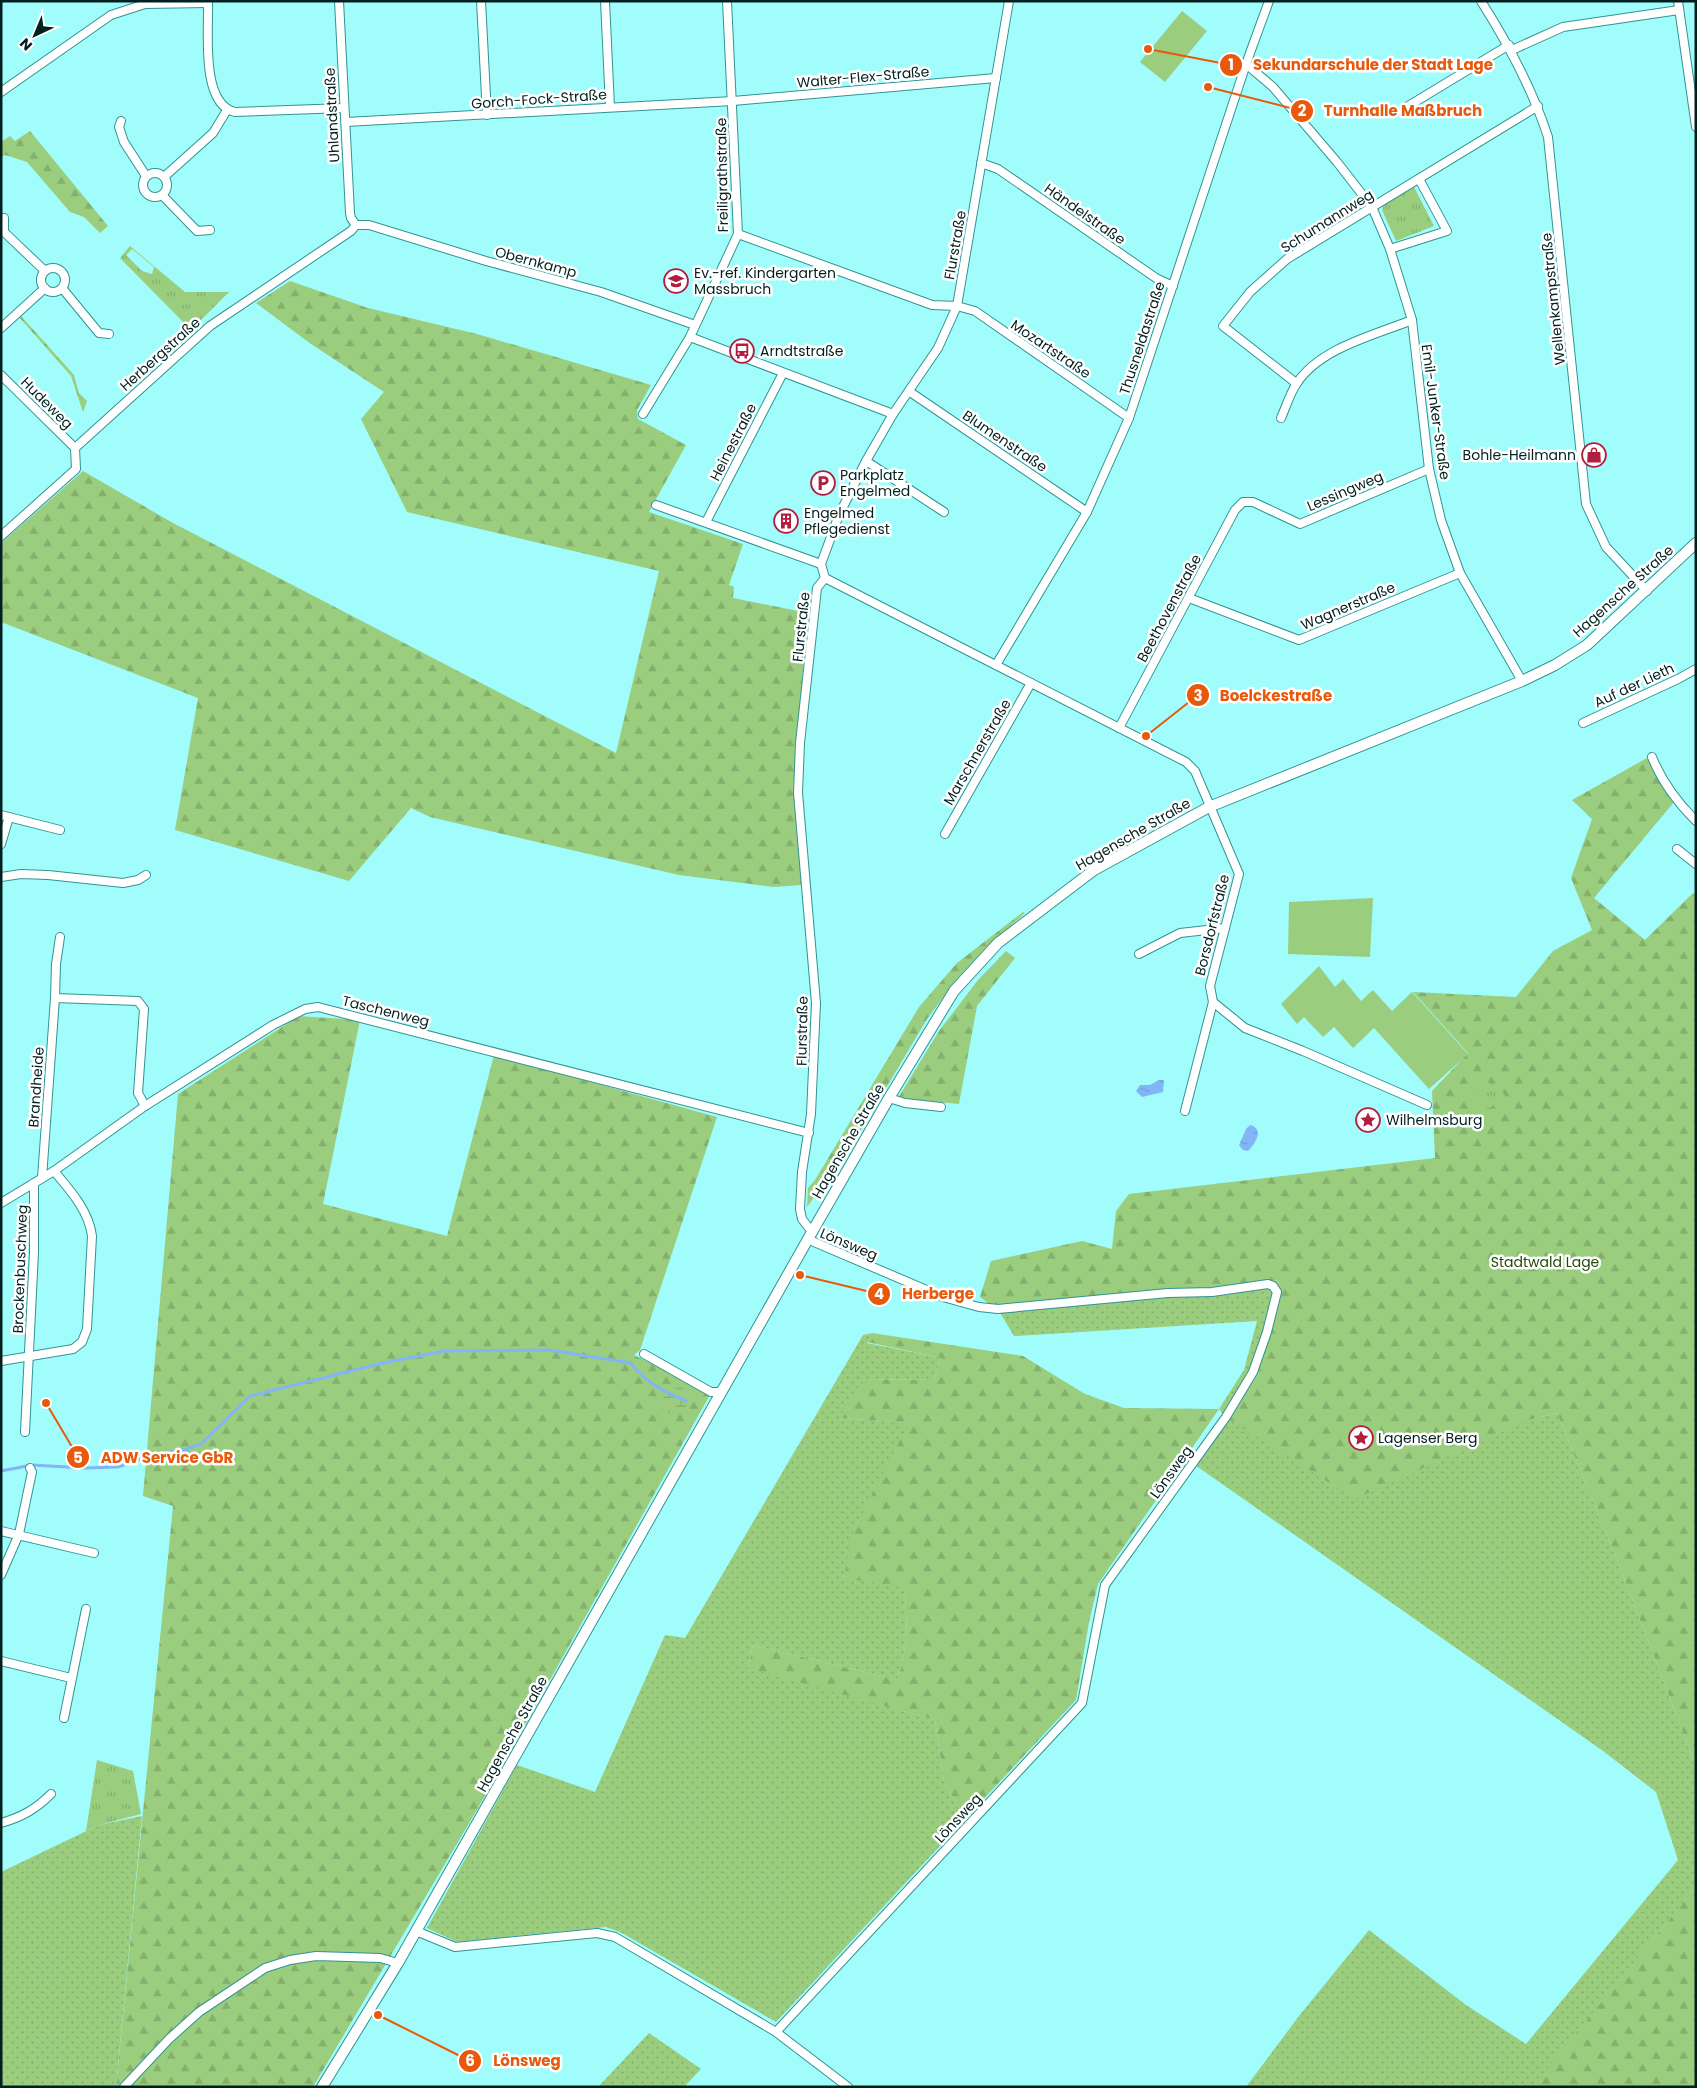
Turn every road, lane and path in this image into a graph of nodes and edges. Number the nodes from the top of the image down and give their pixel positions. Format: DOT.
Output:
graph roads {
  1 [pos="338,1"];
  2 [pos="481,1"];
  3 [pos="605,1"];
  4 [pos="727,1"];
  5 [pos="1009,1"];
  6 [pos="1269,1"];
  7 [pos="1481,1"];
  8 [pos="208,2"];
  9 [pos="1679,5"];
  10 [pos="1510,48"];
  11 [pos="1246,64"];
  12 [pos="996,78"];
  13 [pos="1,92"];
  14 [pos="733,101"];
  15 [pos="1538,106"];
  16 [pos="610,107"];
  17 [pos="344,108"];
  18 [pos="1406,108"];
  19 [pos="227,110"];
  20 [pos="487,115"];
  21 [pos="121,121"];
  22 [pos="346,122"];
  23 [pos="1696,127"];
  24 [pos="981,164"];
  25 [pos="146,176"];
  26 [pos="164,177"];
  27 [pos="1419,179"];
  28 [pos="162,195"];
  29 [pos="1372,208"];
  30 [pos="4,218"];
  31 [pos="356,225"];
  32 [pos="210,230"];
  33 [pos="738,234"];
  34 [pos="1390,249"];
  35 [pos="45,271"];
  36 [pos="1173,286"];
  37 [pos="45,288"];
  38 [pos="62,288"];
  39 [pos="957,306"];
  40 [pos="1412,320"];
  41 [pos="695,325"];
  42 [pos="1,328"];
  43 [pos="109,334"];
  44 [pos="690,337"];
  45 [pos="783,373"];
  46 [pos="1,375"];
  47 [pos="1296,383"];
  48 [pos="910,392"];
  49 [pos="643,414"];
  50 [pos="893,414"];
  51 [pos="1129,418"];
  52 [pos="1280,418"];
  53 [pos="75,448"];
  54 [pos="866,461"];
  55 [pos="1429,469"];
  56 [pos="1243,502"];
  57 [pos="656,505"];
  58 [pos="944,512"];
  59 [pos="1087,512"];
  60 [pos="706,522"];
  61 [pos="1,536"];
  62 [pos="1696,544"];
  63 [pos="821,564"];
  64 [pos="1460,573"];
  65 [pos="825,578"];
  66 [pos="1647,591"];
  67 [pos="1190,598"];
  68 [pos="996,664"];
  69 [pos="1696,669"];
  70 [pos="1522,680"];
  71 [pos="1031,683"];
  72 [pos="1583,723"];
  73 [pos="1119,728"];
  74 [pos="1652,757"];
  75 [pos="1209,807"];
  76 [pos="5,816"];
  77 [pos="1696,821"];
  78 [pos="60,830"];
  79 [pos="944,834"];
  80 [pos="1,844"];
  81 [pos="1677,849"];
  82 [pos="1696,864"];
  83 [pos="146,875"];
  84 [pos="1,877"];
  85 [pos="1225,928"];
  86 [pos="60,937"];
  87 [pos="1139,954"];
  88 [pos="56,998"];
  89 [pos="1213,1002"];
  90 [pos="889,1098"];
  91 [pos="1427,1105"];
  92 [pos="145,1106"];
  93 [pos="941,1107"];
  94 [pos="1184,1111"];
  95 [pos="809,1133"];
  96 [pos="54,1171"];
  97 [pos="42,1178"];
  98 [pos="34,1183"];
  99 [pos="1,1203"];
  100 [pos="809,1236"];
  101 [pos="644,1354"];
  102 [pos="30,1356"];
  103 [pos="1,1361"];
  104 [pos="721,1392"];
  105 [pos="25,1432"];
  106 [pos="30,1468"];
  107 [pos="1,1530"];
  108 [pos="19,1534"];
  109 [pos="94,1554"];
  110 [pos="1,1574"];
  111 [pos="86,1609"];
  112 [pos="1,1661"];
  113 [pos="71,1678"];
  114 [pos="64,1718"];
  115 [pos="51,1794"];
  116 [pos="1,1822"];
  117 [pos="416,1931"];
  118 [pos="398,1963"];
  119 [pos="776,2032"];
  120 [pos="124,2087"];
  121 [pos="322,2087"];
  122 [pos="848,2087"];
  1 -- 17 [label="street, Uhlandstraße"];
  2 -- 20 [label="street"];
  3 -- 16 [label="street"];
  4 -- 14 [label="street, Freiligrathstraße"];
  5 -- 12 [label="street, Flurstraße"];
  6 -- 11 [label="street, Thusneldastraße"];
  7 -- 10 [label="street, Wellenkampstraße"];
  8 -- 13 [label="street"];
  8 -- 19 [label="street"];
  9 -- 10 [label="street"];
  9 -- 23 [label="street"];
  10 -- 15 [label="street, Wellenkampstraße"];
  10 -- 18 [label="street"];
  11 -- 29 [label="street, Emil-Junker-Straße"];
  11 -- 36 [label="street, Thusneldastraße"];
  12 -- 14 [label="street, Walter-Flex-Straße"];
  12 -- 24 [label="street, Flurstraße"];
  14 -- 16 [label="street, Gorch-Fock-Straße"];
  14 -- 33 [label="street, Freiligrathstraße"];
  15 -- 27 [label="street, Schumannweg"];
  15 -- 66 [label="street, Wellenkampstraße"];
  16 -- 20 [label="street, Gorch-Fock-Straße"];
  17 -- 19 [label="street"];
  17 -- 22 [label="street, Uhlandstraße"];
  19 -- 26 [label="street"];
  20 -- 22 [label="street, Gorch-Fock-Straße"];
  21 -- 25 [label="street"];
  22 -- 31 [label="street, Uhlandstraße"];
  24 -- 36 [label="street, Händelstraße"];
  24 -- 39 [label="street, Flurstraße"];
  25 -- 26 [label="street"];
  25 -- 28 [label="street"];
  26 -- 28 [label="street"];
  27 -- 29 [label="street, Schumannweg"];
  27 -- 34 [label="street"];
  28 -- 32 [label="street"];
  29 -- 34 [label="street, Emil-Junker-Straße"];
  29 -- 47 [label="street, Schumannweg"];
  30 -- 35 [label="street"];
  31 -- 41 [label="street, Obernkamp"];
  31 -- 53 [label="street, Herbergstraße"];
  33 -- 39 [label="street, Mozartstraße"];
  33 -- 41 [label="street, Freiligrathstraße"];
  34 -- 40 [label="street, Emil-Junker-Straße"];
  35 -- 37 [label="street"];
  35 -- 38 [label="street"];
  36 -- 51 [label="street, Thusneldastraße"];
  37 -- 38 [label="street"];
  37 -- 42 [label="street"];
  38 -- 43 [label="street"];
  39 -- 48 [label="street, Flurstraße"];
  39 -- 51 [label="street, Mozartstraße"];
  40 -- 47 [label="street"];
  40 -- 55 [label="street, Emil-Junker-Straße"];
  41 -- 44 [label="street, Freiligrathstraße"];
  44 -- 45 [label="street"];
  44 -- 49 [label="street, Freiligrathstraße"];
  45 -- 50 [label="street"];
  45 -- 60 [label="street, Heinestraße"];
  46 -- 53 [label="street, Hudeweg"];
  47 -- 52 [label="street"];
  48 -- 50 [label="street, Flurstraße"];
  48 -- 59 [label="street, Blumenstraße"];
  50 -- 54 [label="street, Flurstraße"];
  51 -- 59 [label="street, Thusneldastraße"];
  53 -- 61 [label="street"];
  54 -- 58 [label="street"];
  54 -- 63 [label="street, Flurstraße"];
  55 -- 56 [label="street, Lessingweg"];
  55 -- 64 [label="street, Emil-Junker-Straße"];
  56 -- 67 [label="street, Beethovenstraße"];
  57 -- 60 [label="street"];
  59 -- 68 [label="street, Thusneldastraße"];
  60 -- 63 [label="street"];
  62 -- 66 [label="street, Hagensche Straße"];
  63 -- 65 [label="street, Flurstraße"];
  64 -- 67 [label="street, Wagnerstraße"];
  64 -- 70 [label="street, Emil-Junker-Straße"];
  65 -- 68 [label="street, Borsdorfstraße"];
  65 -- 95 [label="street, Flurstraße"];
  66 -- 70 [label="street, Hagensche Straße"];
  67 -- 73 [label="street, Beethovenstraße"];
  68 -- 71 [label="street, Borsdorfstraße"];
  69 -- 72 [label="street, Auf der Lieth"];
  70 -- 75 [label="street, Hagensche Straße"];
  71 -- 73 [label="street, Borsdorfstraße"];
  71 -- 79 [label="street, Marschnerstraße"];
  73 -- 75 [label="street, Borsdorfstraße"];
  74 -- 77 [label="street"];
  75 -- 85 [label="street, Borsdorfstraße"];
  75 -- 90 [label="street, Hagensche Straße"];
  76 -- 78 [label="street"];
  76 -- 80 [label="street"];
  81 -- 82 [label="street"];
  83 -- 84 [label="street"];
  85 -- 87 [label="street"];
  85 -- 89 [label="street, Borsdorfstraße"];
  86 -- 88 [label="street, Brandheide"];
  88 -- 92 [label="street"];
  88 -- 97 [label="street, Brandheide"];
  89 -- 91 [label="street"];
  89 -- 94 [label="street, Borsdorfstraße"];
  90 -- 93 [label="street"];
  90 -- 100 [label="street, Hagensche Straße"];
  92 -- 95 [label="street, Taschenweg"];
  92 -- 96 [label="street, Taschenweg"];
  95 -- 100 [label="street, Flurstraße"];
  96 -- 97 [label="street, Taschenweg"];
  96 -- 102 [label="street"];
  97 -- 98 [label="street, Taschenweg"];
  98 -- 99 [label="street, Taschenweg"];
  98 -- 102 [label="street, Brockenbuschweg"];
  100 -- 104 [label="street, Hagensche Straße"];
  100 -- 119 [label="street, Lönsweg"];
  101 -- 104 [label="street"];
  102 -- 103 [label="street"];
  102 -- 105 [label="street, Brockenbuschweg"];
  104 -- 117 [label="street, Hagensche Straße"];
  106 -- 108 [label="street"];
  107 -- 108 [label="street"];
  108 -- 109 [label="street"];
  108 -- 110 [label="street"];
  111 -- 113 [label="street"];
  112 -- 113 [label="street"];
  113 -- 114 [label="street"];
  115 -- 116 [label="street"];
  117 -- 118 [label="street, Hagensche Straße"];
  117 -- 119 [label="street"];
  118 -- 120 [label="street"];
  118 -- 121 [label="street, Hagensche Straße"];
  119 -- 122 [label="street"];
}
